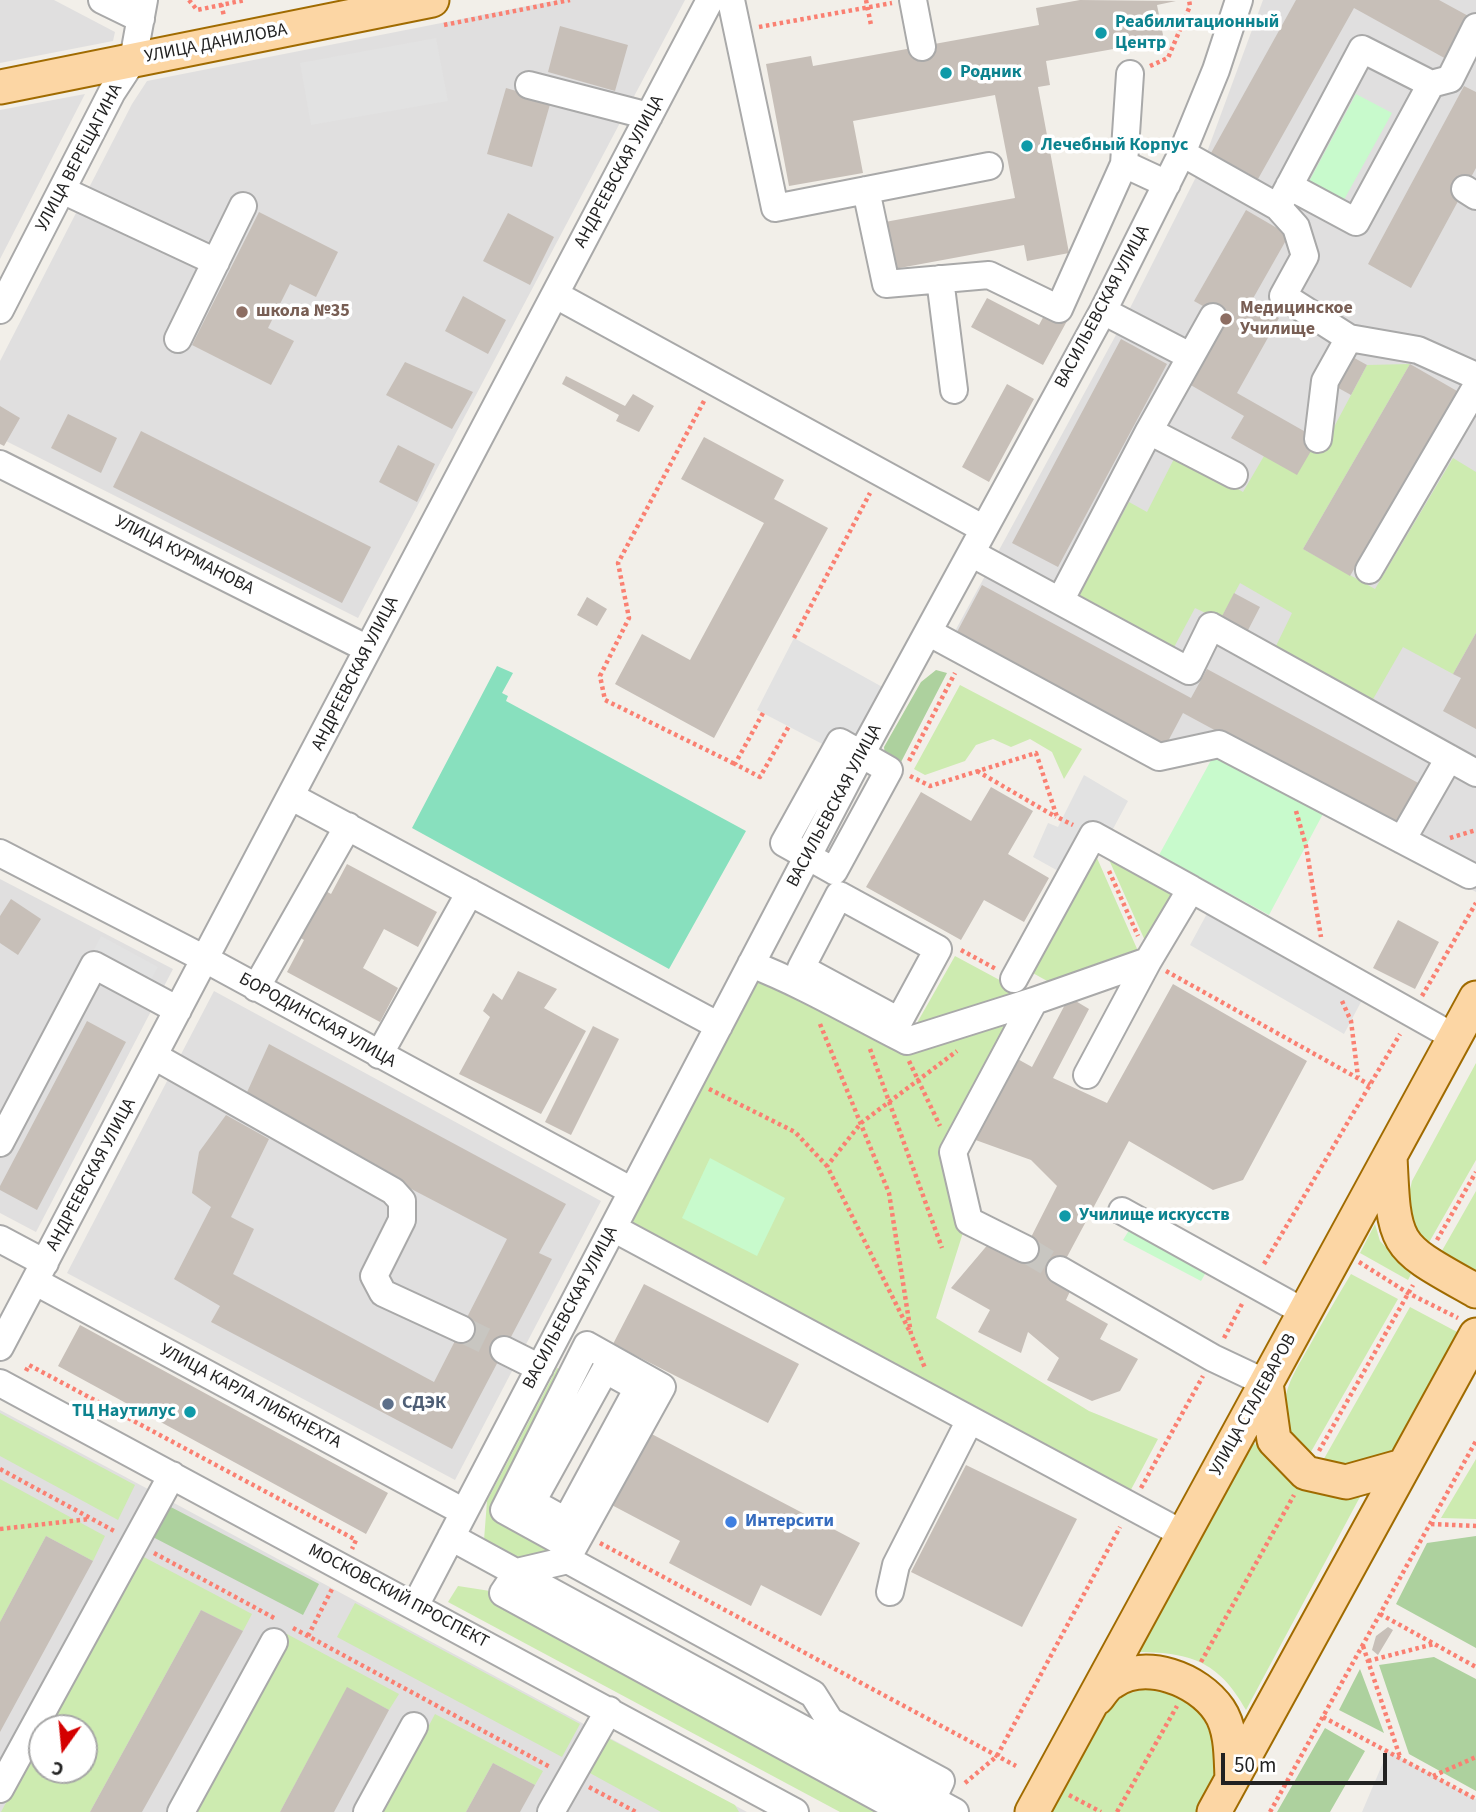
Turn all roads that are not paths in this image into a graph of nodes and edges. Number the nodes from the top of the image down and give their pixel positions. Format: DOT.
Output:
graph roads {
  1 [pos="102,0"];
  2 [pos="432,0"];
  3 [pos="710,0"];
  4 [pos="732,0"];
  5 [pos="1239,0"];
  6 [pos="906,1"];
  7 [pos="143,9"];
  8 [pos="1476,27"];
  9 [pos="922,47"];
  10 [pos="133,60"];
  11 [pos="1130,74"];
  12 [pos="1431,84"];
  13 [pos="529,85"];
  14 [pos="0,87"];
  15 [pos="649,116"];
  16 [pos="1182,153"];
  17 [pos="1124,164"];
  18 [pos="989,166"];
  19 [pos="1167,184"];
  20 [pos="866,190"];
  21 [pos="62,191"];
  22 [pos="1284,197"];
  23 [pos="243,206"];
  24 [pos="216,262"];
  25 [pos="940,279"];
  26 [pos="556,295"];
  27 [pos="0,310"];
  28 [pos="1103,311"];
  29 [pos="1213,317"];
  30 [pos="1349,338"];
  31 [pos="178,339"];
  32 [pos="1190,356"];
  33 [pos="1476,376"];
  34 [pos="1476,387"];
  35 [pos="954,390"];
  36 [pos="1149,431"];
  37 [pos="1318,439"];
  38 [pos="0,464"];
  39 [pos="1234,475"];
  40 [pos="984,529"];
  41 [pos="971,553"];
  42 [pos="1369,570"];
  43 [pos="1060,601"];
  44 [pos="928,632"];
  45 [pos="368,649"];
  46 [pos="1449,758"];
  47 [pos="1476,773"];
  48 [pos="292,797"];
  49 [pos="348,826"];
  50 [pos="1402,840"];
  51 [pos="0,853"];
  52 [pos="1469,875"];
  53 [pos="1191,889"];
  54 [pos="470,892"];
  55 [pos="205,959"];
  56 [pos="1148,961"];
  57 [pos="751,964"];
  58 [pos="1014,979"];
  59 [pos="256,988"];
  60 [pos="820,997"];
  61 [pos="1476,998"];
  62 [pos="1034,1002"];
  63 [pos="178,1010"];
  64 [pos="719,1026"];
  65 [pos="1465,1032"];
  66 [pos="379,1055"];
  67 [pos="154,1056"];
  68 [pos="1087,1074"];
  69 [pos="8,1110"];
  70 [pos="0,1143"];
  71 [pos="1390,1156"];
  72 [pos="632,1191"];
  73 [pos="1122,1211"];
  74 [pos="613,1228"];
  75 [pos="0,1239"];
  76 [pos="1025,1249"];
  77 [pos="1060,1270"];
  78 [pos="41,1273"];
  79 [pos="1476,1291"];
  80 [pos="1304,1312"];
  81 [pos="461,1329"];
  82 [pos="1472,1329"];
  83 [pos="554,1342"];
  84 [pos="0,1347"];
  85 [pos="504,1350"];
  86 [pos="581,1357"];
  87 [pos="540,1368"];
  88 [pos="605,1370"];
  89 [pos="10,1382"];
  90 [pos="1266,1383"];
  91 [pos="970,1420"];
  92 [pos="1403,1466"];
  93 [pos="172,1475"];
  94 [pos="464,1512"];
  95 [pos="1183,1534"];
  96 [pos="451,1537"];
  97 [pos="517,1572"];
  98 [pos="890,1592"];
  99 [pos="415,1606"];
  100 [pos="274,1642"];
  101 [pos="1090,1704"];
  102 [pos="609,1710"];
  103 [pos="414,1726"];
  104 [pos="1232,1779"];
  105 [pos="0,1789"];
  106 [pos="942,1804"];
  107 [pos="181,1812"];
  108 [pos="367,1812"];
  109 [pos="551,1812"];
  110 [pos="795,1812"];
  111 [pos="905,1812"];
  112 [pos="1032,1812"];
  113 [pos="1214,1812"];
  1 -- 7 [label="street"];
  2 -- 10 [label="main road, УЛИЦА ДАНИЛОВА"];
  3 -- 15 [label="street, АНДРЕЕВСКАЯ УЛИЦА"];
  4 -- 20 [label="street"];
  5 -- 16 [label="street, ВАСИЛЬЕВСКАЯ УЛИЦА"];
  6 -- 9 [label="street"];
  7 -- 10 [label="street, УЛИЦА ВЕРЕЩАГИНА"];
  8 -- 12 [label="street"];
  10 -- 14 [label="main road, УЛИЦА ДАНИЛОВА"];
  10 -- 21 [label="street, УЛИЦА ВЕРЕЩАГИНА"];
  11 -- 17 [label="street"];
  12 -- 22 [label="street"];
  12 -- 22 [label="street"];
  13 -- 15 [label="street"];
  15 -- 26 [label="street, АНДРЕЕВСКАЯ УЛИЦА"];
  16 -- 19 [label="street, ВАСИЛЬЕВСКАЯ УЛИЦА"];
  16 -- 22 [label="street"];
  17 -- 19 [label="street"];
  17 -- 25 [label="street"];
  18 -- 20 [label="street"];
  19 -- 28 [label="street, ВАСИЛЬЕВСКАЯ УЛИЦА"];
  20 -- 25 [label="street"];
  21 -- 24 [label="street"];
  21 -- 27 [label="street, УЛИЦА ВЕРЕЩАГИНА"];
  22 -- 30 [label="street"];
  23 -- 24 [label="street"];
  24 -- 31 [label="street"];
  25 -- 35 [label="street"];
  26 -- 40 [label="street"];
  26 -- 45 [label="street, АНДРЕЕВСКАЯ УЛИЦА"];
  28 -- 32 [label="street"];
  28 -- 40 [label="street, ВАСИЛЬЕВСКАЯ УЛИЦА"];
  29 -- 32 [label="street"];
  30 -- 33 [label="street"];
  30 -- 37 [label="street"];
  32 -- 36 [label="street"];
  34 -- 42 [label="street"];
  36 -- 39 [label="street"];
  36 -- 43 [label="street"];
  38 -- 45 [label="street, УЛИЦА КУРМАНОВА"];
  40 -- 41 [label="street, ВАСИЛЬЕВСКАЯ УЛИЦА"];
  41 -- 43 [label="street"];
  41 -- 44 [label="street, ВАСИЛЬЕВСКАЯ УЛИЦА"];
  43 -- 46 [label="street"];
  44 -- 50 [label="street"];
  44 -- 57 [label="street, ВАСИЛЬЕВСКАЯ УЛИЦА"];
  45 -- 48 [label="street, АНДРЕЕВСКАЯ УЛИЦА"];
  46 -- 47 [label="street"];
  46 -- 50 [label="street"];
  48 -- 49 [label="street"];
  48 -- 55 [label="street, АНДРЕЕВСКАЯ УЛИЦА"];
  49 -- 54 [label="street"];
  49 -- 59 [label="street"];
  50 -- 52 [label="street"];
  51 -- 55 [label="street, БОРОДИНСКАЯ УЛИЦА"];
  53 -- 56 [label="street"];
  53 -- 58 [label="street"];
  53 -- 65 [label="street"];
  54 -- 64 [label="street"];
  54 -- 66 [label="street"];
  55 -- 59 [label="street, БОРОДИНСКАЯ УЛИЦА"];
  55 -- 63 [label="street, АНДРЕЕВСКАЯ УЛИЦА"];
  56 -- 62 [label="street"];
  56 -- 68 [label="street"];
  57 -- 60 [label="street"];
  57 -- 64 [label="street, ВАСИЛЬЕВСКАЯ УЛИЦА"];
  59 -- 66 [label="street, БОРОДИНСКАЯ УЛИЦА"];
  60 -- 60 [label="street"];
  60 -- 62 [label="street"];
  61 -- 65 [label="main road, УЛИЦА СТАЛЕВАРОВ"];
  62 -- 76 [label="street"];
  63 -- 67 [label="street, АНДРЕЕВСКАЯ УЛИЦА"];
  63 -- 69 [label="street"];
  64 -- 72 [label="street, ВАСИЛЬЕВСКАЯ УЛИЦА"];
  65 -- 71 [label="main road, УЛИЦА СТАЛЕВАРОВ"];
  66 -- 72 [label="street, БОРОДИНСКАЯ УЛИЦА"];
  67 -- 78 [label="street, АНДРЕЕВСКАЯ УЛИЦА"];
  67 -- 81 [label="street"];
  69 -- 70 [label="street"];
  71 -- 79 [label="main road"];
  71 -- 80 [label="main road, УЛИЦА СТАЛЕВАРОВ"];
  72 -- 74 [label="street, ВАСИЛЬЕВСКАЯ УЛИЦА"];
  73 -- 80 [label="street"];
  74 -- 83 [label="street, ВАСИЛЬЕВСКАЯ УЛИЦА"];
  74 -- 91 [label="street"];
  75 -- 78 [label="street, УЛИЦА КАРЛА ЛИБКНЕХТА"];
  77 -- 90 [label="street"];
  78 -- 84 [label="street, АНДРЕЕВСКАЯ УЛИЦА"];
  78 -- 94 [label="street, УЛИЦА КАРЛА ЛИБКНЕХТА"];
  80 -- 90 [label="main road, УЛИЦА СТАЛЕВАРОВ"];
  82 -- 92 [label="main road"];
  83 -- 86 [label="street"];
  83 -- 87 [label="street, ВАСИЛЬЕВСКАЯ УЛИЦА"];
  85 -- 87 [label="street"];
  86 -- 86 [label="street"];
  86 -- 88 [label="street"];
  87 -- 94 [label="street, ВАСИЛЬЕВСКАЯ УЛИЦА"];
  88 -- 88 [label="street"];
  89 -- 93 [label="street, МОСКОВСКИЙ ПРОСПЕКТ"];
  90 -- 92 [label="main road"];
  90 -- 95 [label="main road, УЛИЦА СТАЛЕВАРОВ"];
  91 -- 95 [label="street"];
  91 -- 98 [label="street"];
  92 -- 104 [label="main road"];
  93 -- 99 [label="street, МОСКОВСКИЙ ПРОСПЕКТ"];
  93 -- 105 [label="street"];
  94 -- 96 [label="street, ВАСИЛЬЕВСКАЯ УЛИЦА"];
  95 -- 101 [label="main road, УЛИЦА СТАЛЕВАРОВ"];
  96 -- 97 [label="street"];
  96 -- 99 [label="street, ВАСИЛЬЕВСКАЯ УЛИЦА"];
  97 -- 106 [label="street"];
  97 -- 106 [label="street"];
  97 -- 111 [label="street"];
  99 -- 102 [label="street, МОСКОВСКИЙ ПРОСПЕКТ"];
  100 -- 107 [label="street"];
  101 -- 104 [label="main road"];
  101 -- 112 [label="main road, УЛИЦА СТАЛЕВАРОВ"];
  102 -- 109 [label="street"];
  102 -- 110 [label="street, МОСКОВСКИЙ ПРОСПЕКТ"];
  103 -- 108 [label="street"];
  104 -- 113 [label="main road"];
}
